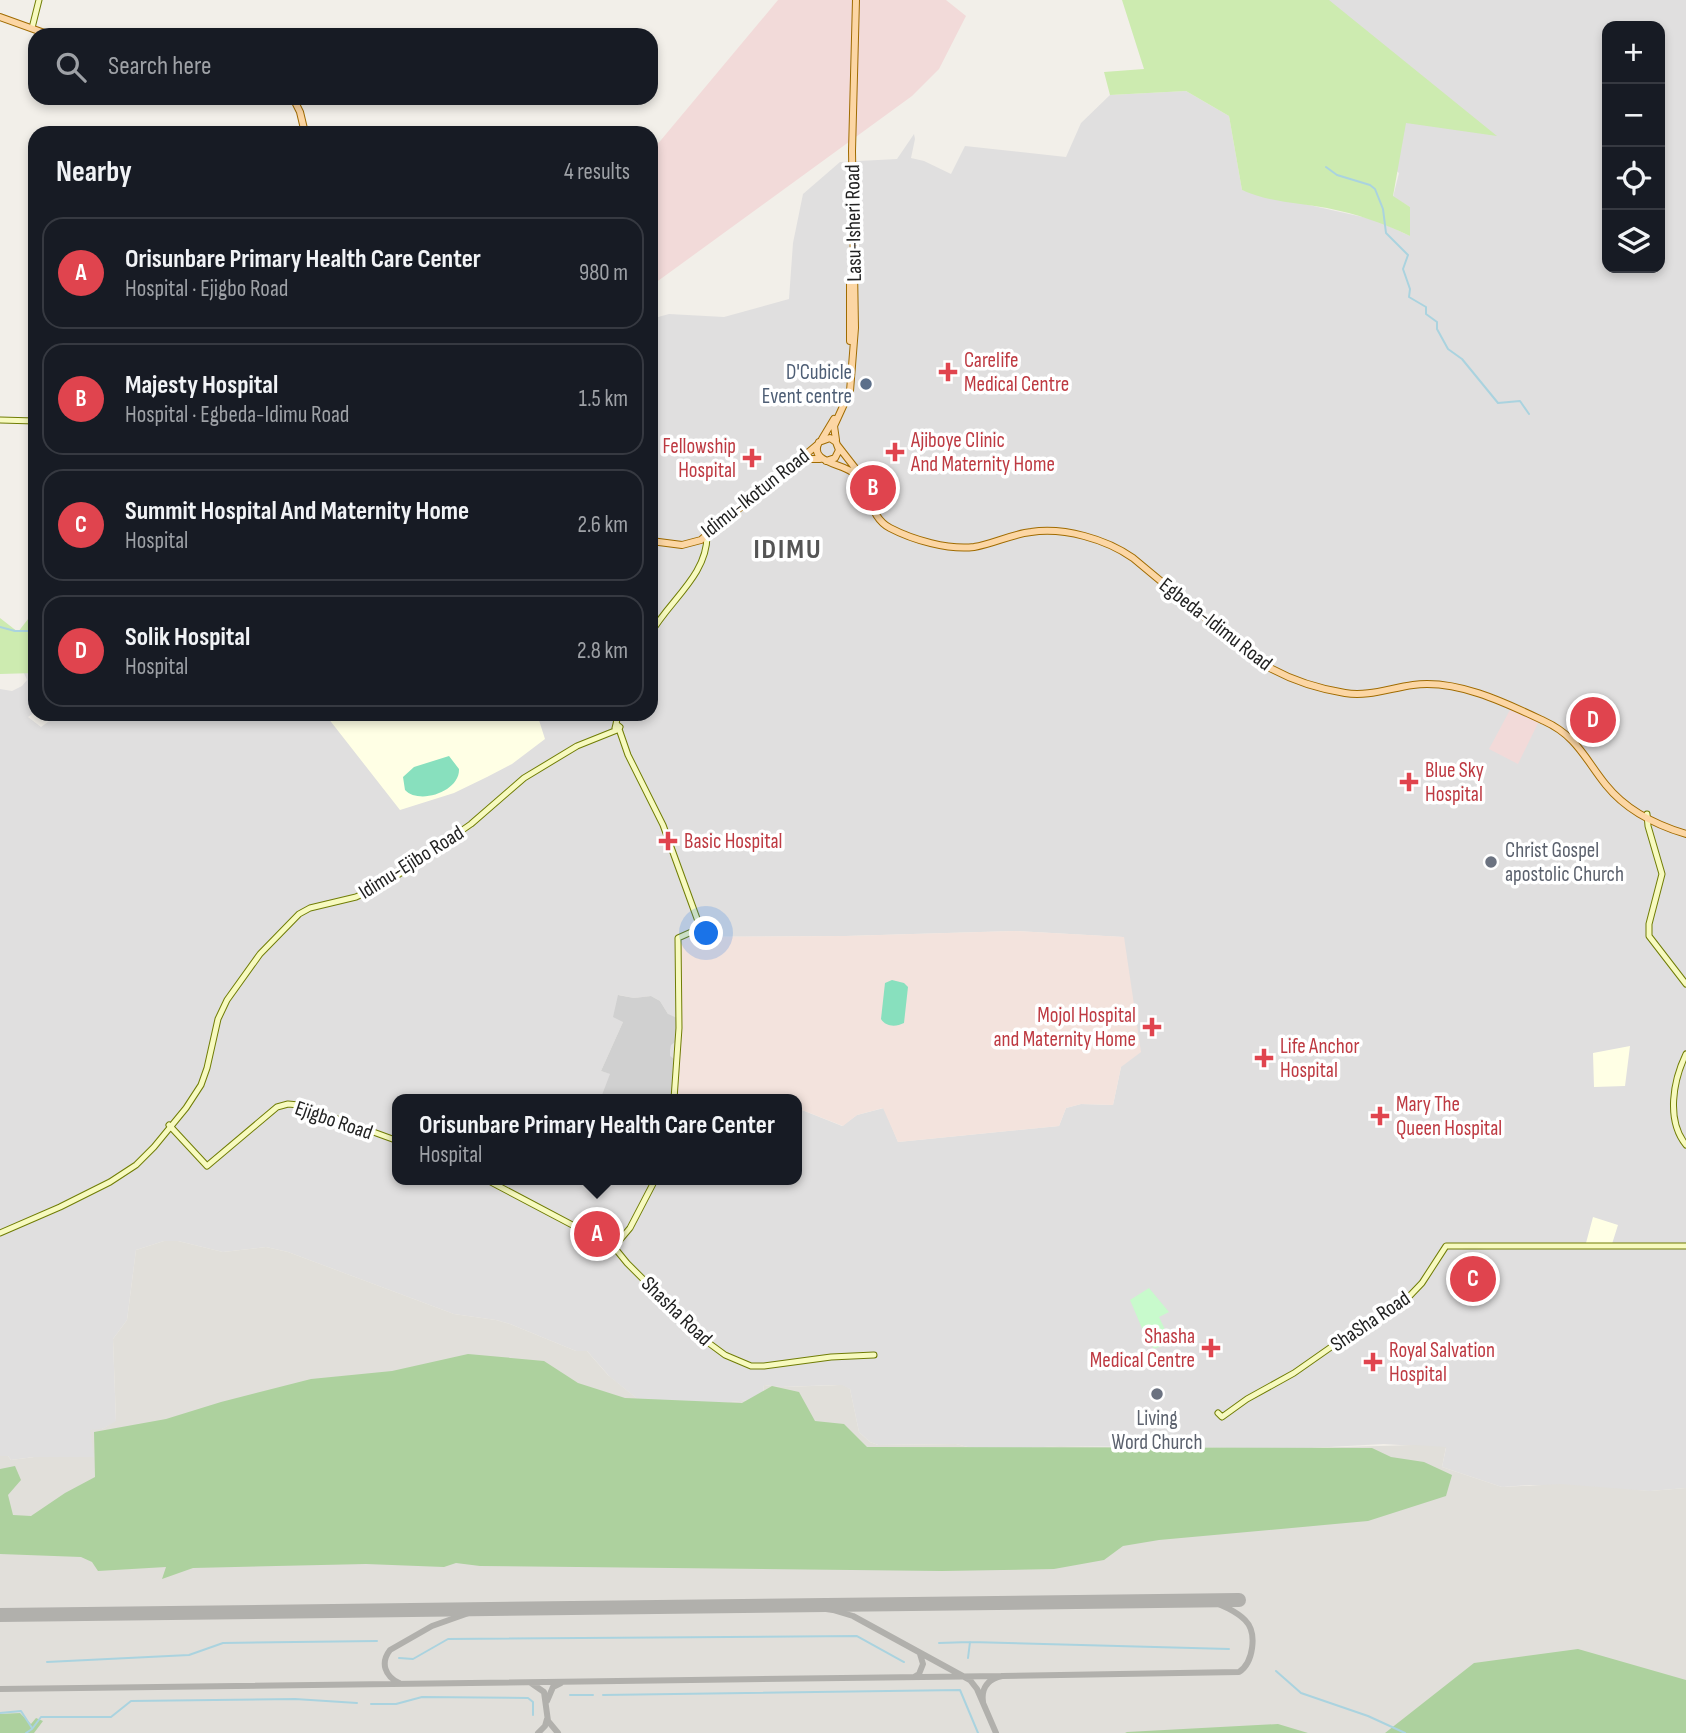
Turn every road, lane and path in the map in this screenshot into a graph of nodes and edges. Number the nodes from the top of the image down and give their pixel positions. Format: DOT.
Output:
graph roads {
  1 [pos="39,0"];
  2 [pos="853,0"];
  3 [pos="0,19"];
  4 [pos="32,28"];
  5 [pos="28,30"];
  6 [pos="298,105"];
  7 [pos="305,126"];
  8 [pos="852,306"];
  9 [pos="0,420"];
  10 [pos="28,421"];
  11 [pos="819,442"];
  12 [pos="837,444"];
  13 [pos="825,460"];
  14 [pos="909,534"];
  15 [pos="707,536"];
  16 [pos="658,540"];
  17 [pos="658,541"];
  18 [pos="696,542"];
  19 [pos="658,619"];
  20 [pos="658,621"];
  21 [pos="1388,688"];
  22 [pos="618,721"];
  23 [pos="617,727"];
  24 [pos="1649,820"];
  25 [pos="1686,833"];
  26 [pos="1686,982"];
  27 [pos="1686,1056"];
  28 [pos="674,1094"];
  29 [pos="170,1126"];
  30 [pos="392,1139"];
  31 [pos="1686,1144"];
  32 [pos="496,1185"];
  33 [pos="652,1185"];
  34 [pos="0,1231"];
  35 [pos="1686,1246"];
  36 [pos="614,1247"];
  37 [pos="874,1355"];
  38 [pos="1218,1413"];
  1 -- 4 [label="street"];
  2 -- 8 [label="main road, Lasu-Isheri Road"];
  3 -- 4 [label="main road"];
  3 -- 5 [label="main road"];
  6 -- 7 [label="main road"];
  8 -- 11 [label="main road, Lasu-Isheri Road"];
  8 -- 12 [label="main road, Lasu-Isheri Road"];
  9 -- 10 [label="street"];
  11 -- 12 [label="main road"];
  11 -- 13 [label="main road"];
  11 -- 16 [label="main road, Idimu-Ikotun Road"];
  12 -- 13 [label="main road"];
  12 -- 14 [label="main road, Egbeda-Idimu Road"];
  13 -- 14 [label="main road, Egbeda-Idimu Road"];
  13 -- 15 [label="main road, Idimu-Ikotun Road"];
  14 -- 21 [label="main road, Egbeda-Idimu Road"];
  15 -- 18 [label="main road, Idimu-Ikotun Road"];
  15 -- 20 [label="street"];
  17 -- 18 [label="main road, Idimu-Ikotun Road"];
  18 -- 19 [label="street"];
  21 -- 24 [label="main road, Egbeda-Idimu Road"];
  21 -- 24 [label="main road, Egbeda-Idimu Road"];
  22 -- 23 [label="street"];
  23 -- 28 [label="street"];
  23 -- 29 [label="street, Idimu-Ejibo Road"];
  24 -- 25 [label="main road, Egbeda-Idimu Road"];
  24 -- 25 [label="main road, Egbeda-Idimu Road"];
  24 -- 26 [label="street"];
  27 -- 31 [label="street"];
  29 -- 30 [label="street, Ejigbo Road"];
  29 -- 34 [label="street, Idimu-Ejibo Road"];
  32 -- 36 [label="street"];
  33 -- 36 [label="street"];
  35 -- 38 [label="street, ShaSha Road"];
  36 -- 37 [label="street, Shasha Road"];
}
